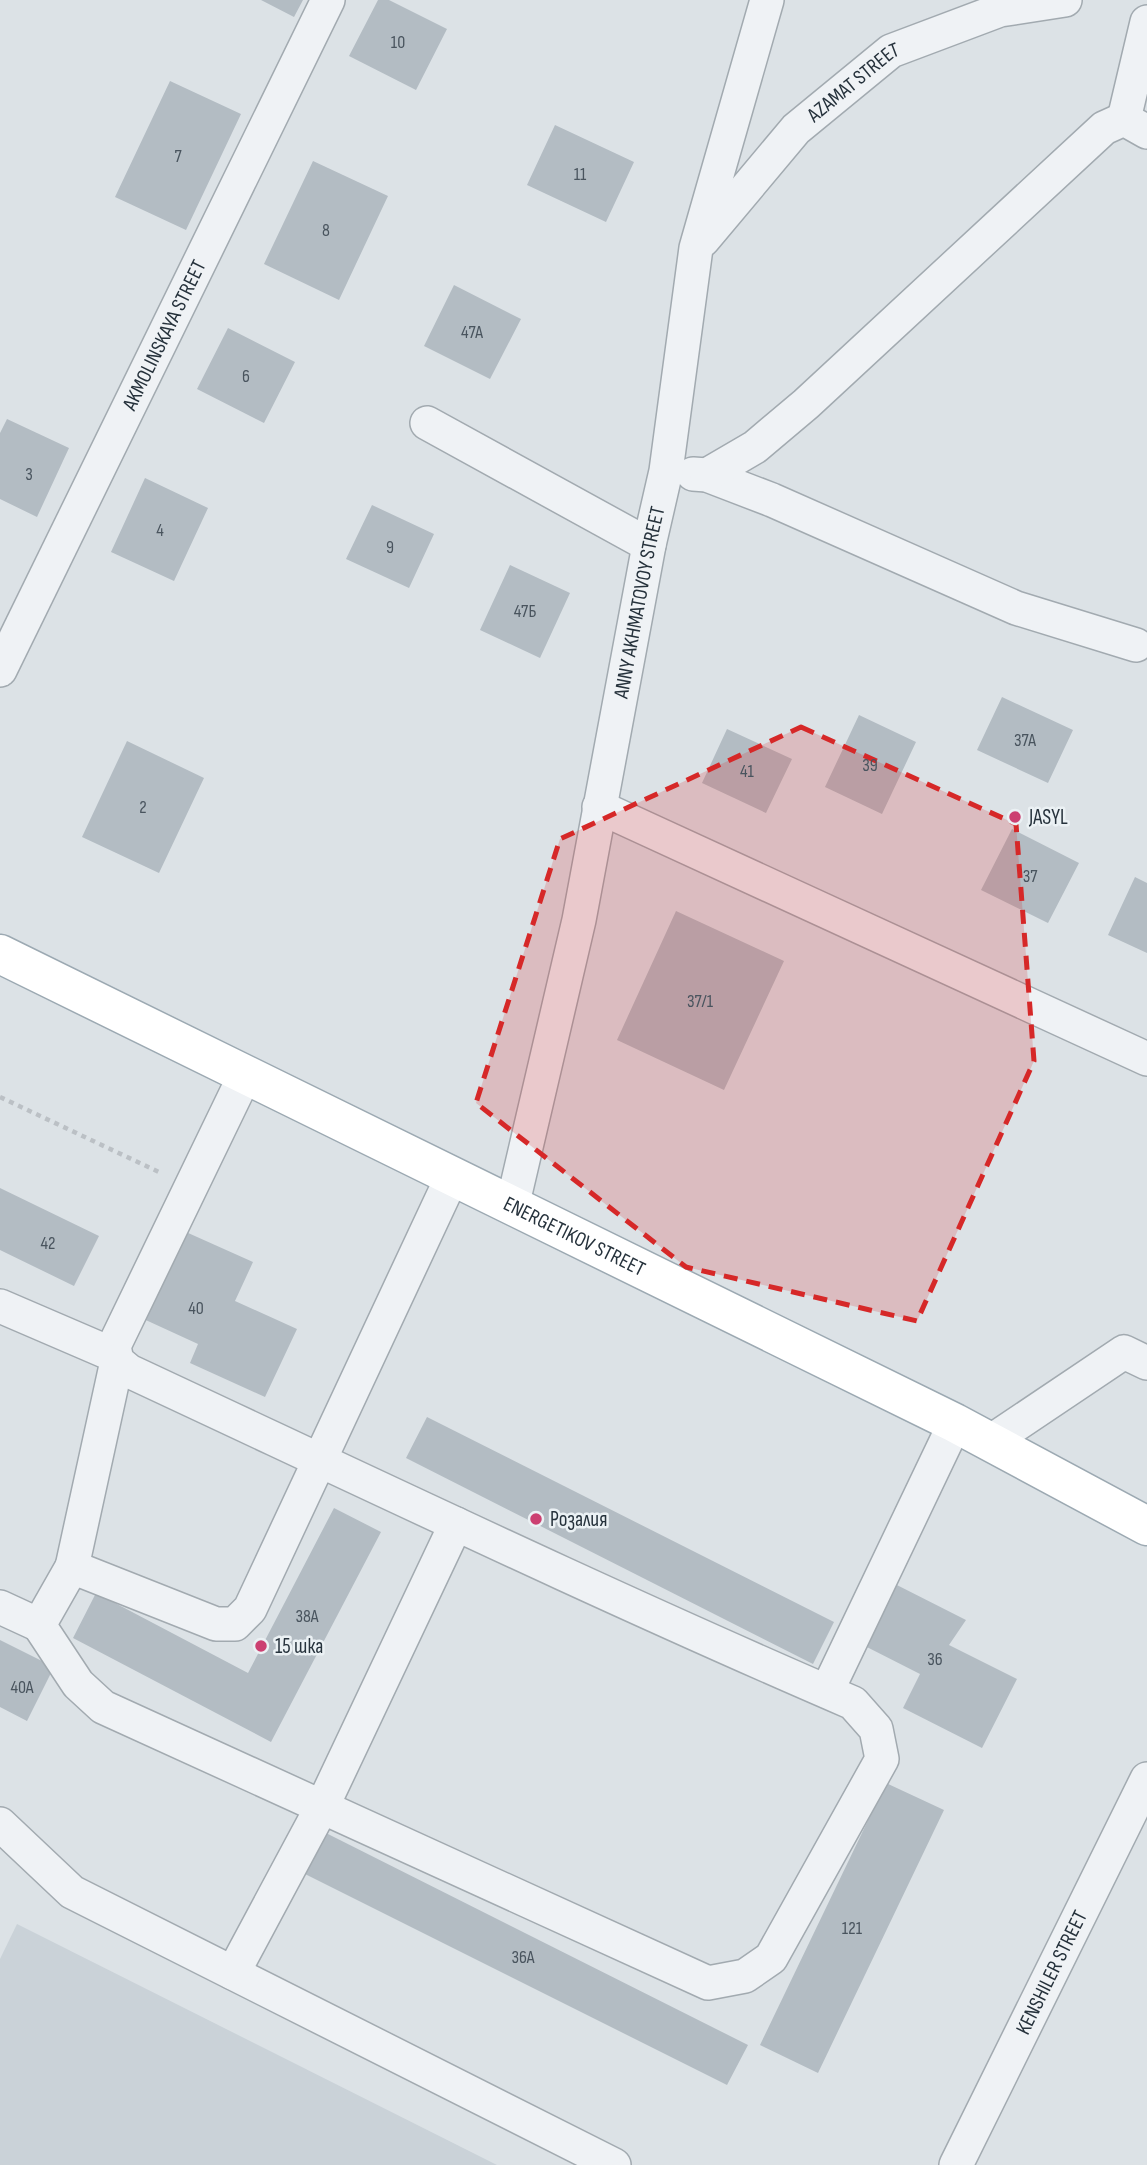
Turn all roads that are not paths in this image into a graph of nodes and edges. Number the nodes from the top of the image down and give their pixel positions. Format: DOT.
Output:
graph roads {
  1 [pos="328,0"];
  2 [pos="767,0"];
  3 [pos="1065,0"];
  4 [pos="1147,22"];
  5 [pos="1135,125"];
  6 [pos="696,248"];
  7 [pos="427,423"];
  8 [pos="666,471"];
  9 [pos="707,475"];
  10 [pos="649,545"];
  11 [pos="1136,645"];
  12 [pos="0,670"];
  13 [pos="599,807"];
  14 [pos="0,954"];
  15 [pos="1147,1059"];
  16 [pos="245,1075"];
  17 [pos="452,1177"];
  18 [pos="512,1207"];
  19 [pos="0,1307"];
  20 [pos="115,1358"];
  21 [pos="1147,1363"];
  22 [pos="956,1423"];
  23 [pos="990,1442"];
  24 [pos="320,1460"];
  25 [pos="456,1524"];
  26 [pos="1147,1526"];
  27 [pos="72,1567"];
  28 [pos="0,1607"];
  29 [pos="39,1625"];
  30 [pos="827,1691"];
  31 [pos="1147,1779"];
  32 [pos="323,1805"];
  33 [pos="0,1824"];
  34 [pos="233,1973"];
  35 [pos="614,2165"];
  36 [pos="956,2165"];
  1 -- 12 [label="street, AKMOLINSKAYA STREET"];
  2 -- 6 [label="street, ANNY AKHMATOVOY STREET"];
  3 -- 6 [label="street, AZAMAT STREET"];
  4 -- 5 [label="street"];
  5 -- 9 [label="street"];
  6 -- 8 [label="street, ANNY AKHMATOVOY STREET"];
  7 -- 10 [label="street"];
  8 -- 9 [label="street"];
  8 -- 10 [label="street, ANNY AKHMATOVOY STREET"];
  9 -- 11 [label="street"];
  10 -- 13 [label="street, ANNY AKHMATOVOY STREET"];
  13 -- 15 [label="street"];
  13 -- 18 [label="street, ANNY AKHMATOVOY STREET"];
  14 -- 16 [label="main road, ENERGETIKOV STREET"];
  16 -- 17 [label="main road, ENERGETIKOV STREET"];
  16 -- 20 [label="street"];
  17 -- 18 [label="main road, ENERGETIKOV STREET"];
  17 -- 24 [label="street"];
  18 -- 22 [label="main road, ENERGETIKOV STREET"];
  19 -- 20 [label="street"];
  20 -- 24 [label="street"];
  20 -- 27 [label="street"];
  21 -- 23 [label="street"];
  22 -- 23 [label="main road, ENERGETIKOV STREET"];
  22 -- 30 [label="street"];
  23 -- 26 [label="main road, ENERGETIKOV STREET"];
  24 -- 25 [label="street"];
  24 -- 27 [label="street"];
  25 -- 30 [label="street"];
  25 -- 32 [label="street"];
  27 -- 29 [label="street"];
  28 -- 29 [label="street"];
  29 -- 32 [label="street"];
  30 -- 32 [label="street"];
  31 -- 36 [label="street, KENSHILER STREET"];
  32 -- 34 [label="street"];
  33 -- 34 [label="street"];
  34 -- 35 [label="street"];
}
